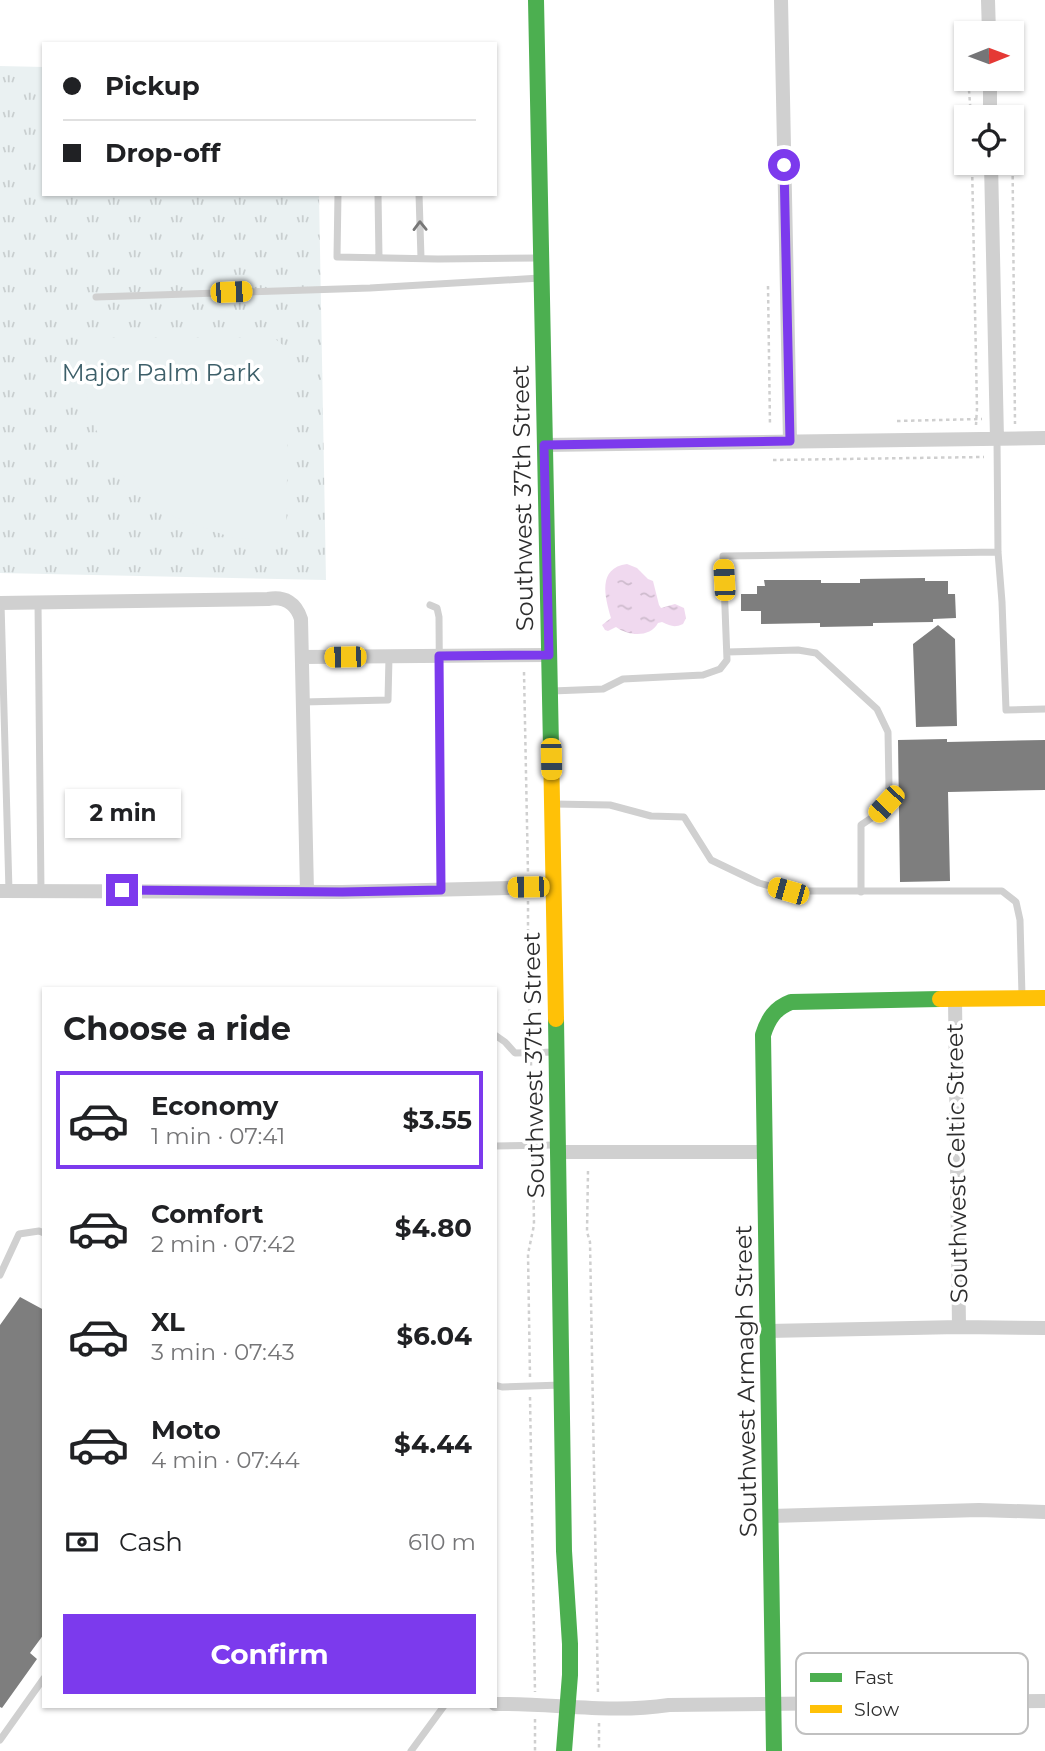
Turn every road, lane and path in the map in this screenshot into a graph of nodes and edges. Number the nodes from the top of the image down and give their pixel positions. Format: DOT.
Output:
graph roads {
  1 [pos="536,0"];
  2 [pos="781,0"];
  3 [pos="988,0"];
  4 [pos="989,21"];
  5 [pos="972,175"];
  6 [pos="991,175"];
  7 [pos="1013,175"];
  8 [pos="338,196"];
  9 [pos="378,196"];
  10 [pos="419,196"];
  11 [pos="379,257"];
  12 [pos="421,258"];
  13 [pos="540,258"];
  14 [pos="540,278"];
  15 [pos="768,286"];
  16 [pos="96,297"];
  17 [pos="977,419"];
  18 [pos="996,420"];
  19 [pos="897,421"];
  20 [pos="770,426"];
  21 [pos="1045,438"];
  22 [pos="976,439"];
  23 [pos="997,439"];
  24 [pos="1016,439"];
  25 [pos="790,441"];
  26 [pos="544,445"];
  27 [pos="984,457"];
  28 [pos="773,460"];
  29 [pos="998,552"];
  30 [pos="0,603"];
  31 [pos="38,603"];
  32 [pos="430,605"];
  33 [pos="727,652"];
  34 [pos="549,655"];
  35 [pos="439,656"];
  36 [pos="302,657"];
  37 [pos="389,657"];
  38 [pos="524,672"];
  39 [pos="550,691"];
  40 [pos="303,702"];
  41 [pos="1045,709"];
  42 [pos="552,804"];
  43 [pos="528,887"];
  44 [pos="554,887"];
  45 [pos="441,890"];
  46 [pos="4,891"];
  47 [pos="41,891"];
  48 [pos="307,892"];
  49 [pos="861,892"];
  50 [pos="1022,998"];
  51 [pos="1045,998"];
  52 [pos="955,999"];
  53 [pos="497,1036"];
  54 [pos="556,1052"];
  55 [pos="530,1053"];
  56 [pos="497,1146"];
  57 [pos="533,1146"];
  58 [pos="557,1149"];
  59 [pos="765,1152"];
  60 [pos="588,1171"];
  61 [pos="42,1232"];
  62 [pos="0,1275"];
  63 [pos="959,1327"];
  64 [pos="1045,1328"];
  65 [pos="768,1331"];
  66 [pos="562,1385"];
  67 [pos="497,1386"];
  68 [pos="530,1386"];
  69 [pos="1045,1512"];
  70 [pos="771,1516"];
  71 [pos="42,1681"];
  72 [pos="497,1703"];
  73 [pos="535,1703"];
  74 [pos="773,1704"];
  75 [pos="796,1704"];
  76 [pos="567,1706"];
  77 [pos="443,1708"];
  78 [pos="598,1709"];
  79 [pos="0,1740"];
  80 [pos="411,1751"];
  81 [pos="535,1751"];
  82 [pos="564,1751"];
  83 [pos="599,1751"];
  84 [pos="774,1751"];
  1 -- 13 [label="main road, Southwest 37th Street"];
  2 -- 25 [label="street"];
  3 -- 4 [label="street"];
  5 -- 17 [label="path"];
  6 -- 18 [label="street"];
  7 -- 24 [label="path"];
  8 -- 11 [label="lane"];
  9 -- 11 [label="lane"];
  12 -- 10 [label="lane, one-way"];
  11 -- 12 [label="lane"];
  12 -- 13 [label="lane"];
  13 -- 14 [label="main road, Southwest 37th Street"];
  14 -- 16 [label="lane"];
  14 -- 26 [label="main road, Southwest 37th Street"];
  15 -- 20 [label="path"];
  17 -- 18 [label="path"];
  17 -- 19 [label="path"];
  17 -- 22 [label="path"];
  18 -- 23 [label="street"];
  21 -- 24 [label="street"];
  22 -- 23 [label="street"];
  22 -- 25 [label="street"];
  23 -- 24 [label="street"];
  23 -- 29 [label="lane"];
  25 -- 26 [label="street"];
  26 -- 34 [label="main road, Southwest 37th Street"];
  27 -- 28 [label="path"];
  29 -- 33 [label="lane"];
  29 -- 41 [label="lane"];
  30 -- 31 [label="street"];
  30 -- 46 [label="lane"];
  31 -- 36 [label="street"];
  31 -- 47 [label="lane"];
  32 -- 35 [label="lane"];
  33 -- 39 [label="lane"];
  33 -- 49 [label="lane"];
  34 -- 35 [label="street"];
  34 -- 39 [label="main road, Southwest 37th Street"];
  35 -- 37 [label="street"];
  35 -- 45 [label="lane"];
  36 -- 37 [label="street"];
  36 -- 40 [label="street"];
  37 -- 40 [label="lane"];
  38 -- 43 [label="path"];
  39 -- 42 [label="main road, Southwest 37th Street"];
  40 -- 48 [label="street"];
  42 -- 44 [label="main road, Southwest 37th Street"];
  42 -- 49 [label="lane"];
  43 -- 44 [label="street"];
  43 -- 45 [label="street"];
  43 -- 55 [label="path"];
  44 -- 54 [label="main road, Southwest 37th Street"];
  45 -- 48 [label="street"];
  46 -- 47 [label="street"];
  47 -- 48 [label="street"];
  49 -- 50 [label="lane"];
  50 -- 51 [label="main road"];
  50 -- 52 [label="main road"];
  52 -- 59 [label="main road, Southwest Armagh Street"];
  52 -- 63 [label="street, Southwest Celtic Street"];
  53 -- 55 [label="lane"];
  54 -- 55 [label="lane"];
  54 -- 58 [label="main road, Southwest 37th Street"];
  55 -- 57 [label="path"];
  56 -- 57 [label="lane"];
  57 -- 58 [label="lane"];
  57 -- 68 [label="path"];
  58 -- 59 [label="street"];
  58 -- 66 [label="main road, Southwest 37th Street"];
  59 -- 65 [label="main road, Southwest Armagh Street"];
  60 -- 78 [label="path"];
  61 -- 62 [label="lane"];
  63 -- 64 [label="street"];
  63 -- 65 [label="street"];
  65 -- 70 [label="main road, Southwest Armagh Street"];
  66 -- 68 [label="lane"];
  66 -- 76 [label="main road, Southwest 37th Street"];
  67 -- 68 [label="lane"];
  68 -- 73 [label="path"];
  69 -- 70 [label="street"];
  70 -- 74 [label="main road, Southwest Armagh Street"];
  71 -- 79 [label="lane"];
  72 -- 73 [label="street"];
  73 -- 76 [label="street"];
  73 -- 81 [label="path"];
  74 -- 75 [label="street"];
  74 -- 78 [label="street"];
  74 -- 84 [label="main road, Southwest Armagh Street"];
  76 -- 78 [label="street"];
  76 -- 82 [label="main road, Southwest 37th Street"];
  77 -- 80 [label="lane"];
  78 -- 83 [label="path"];
}
